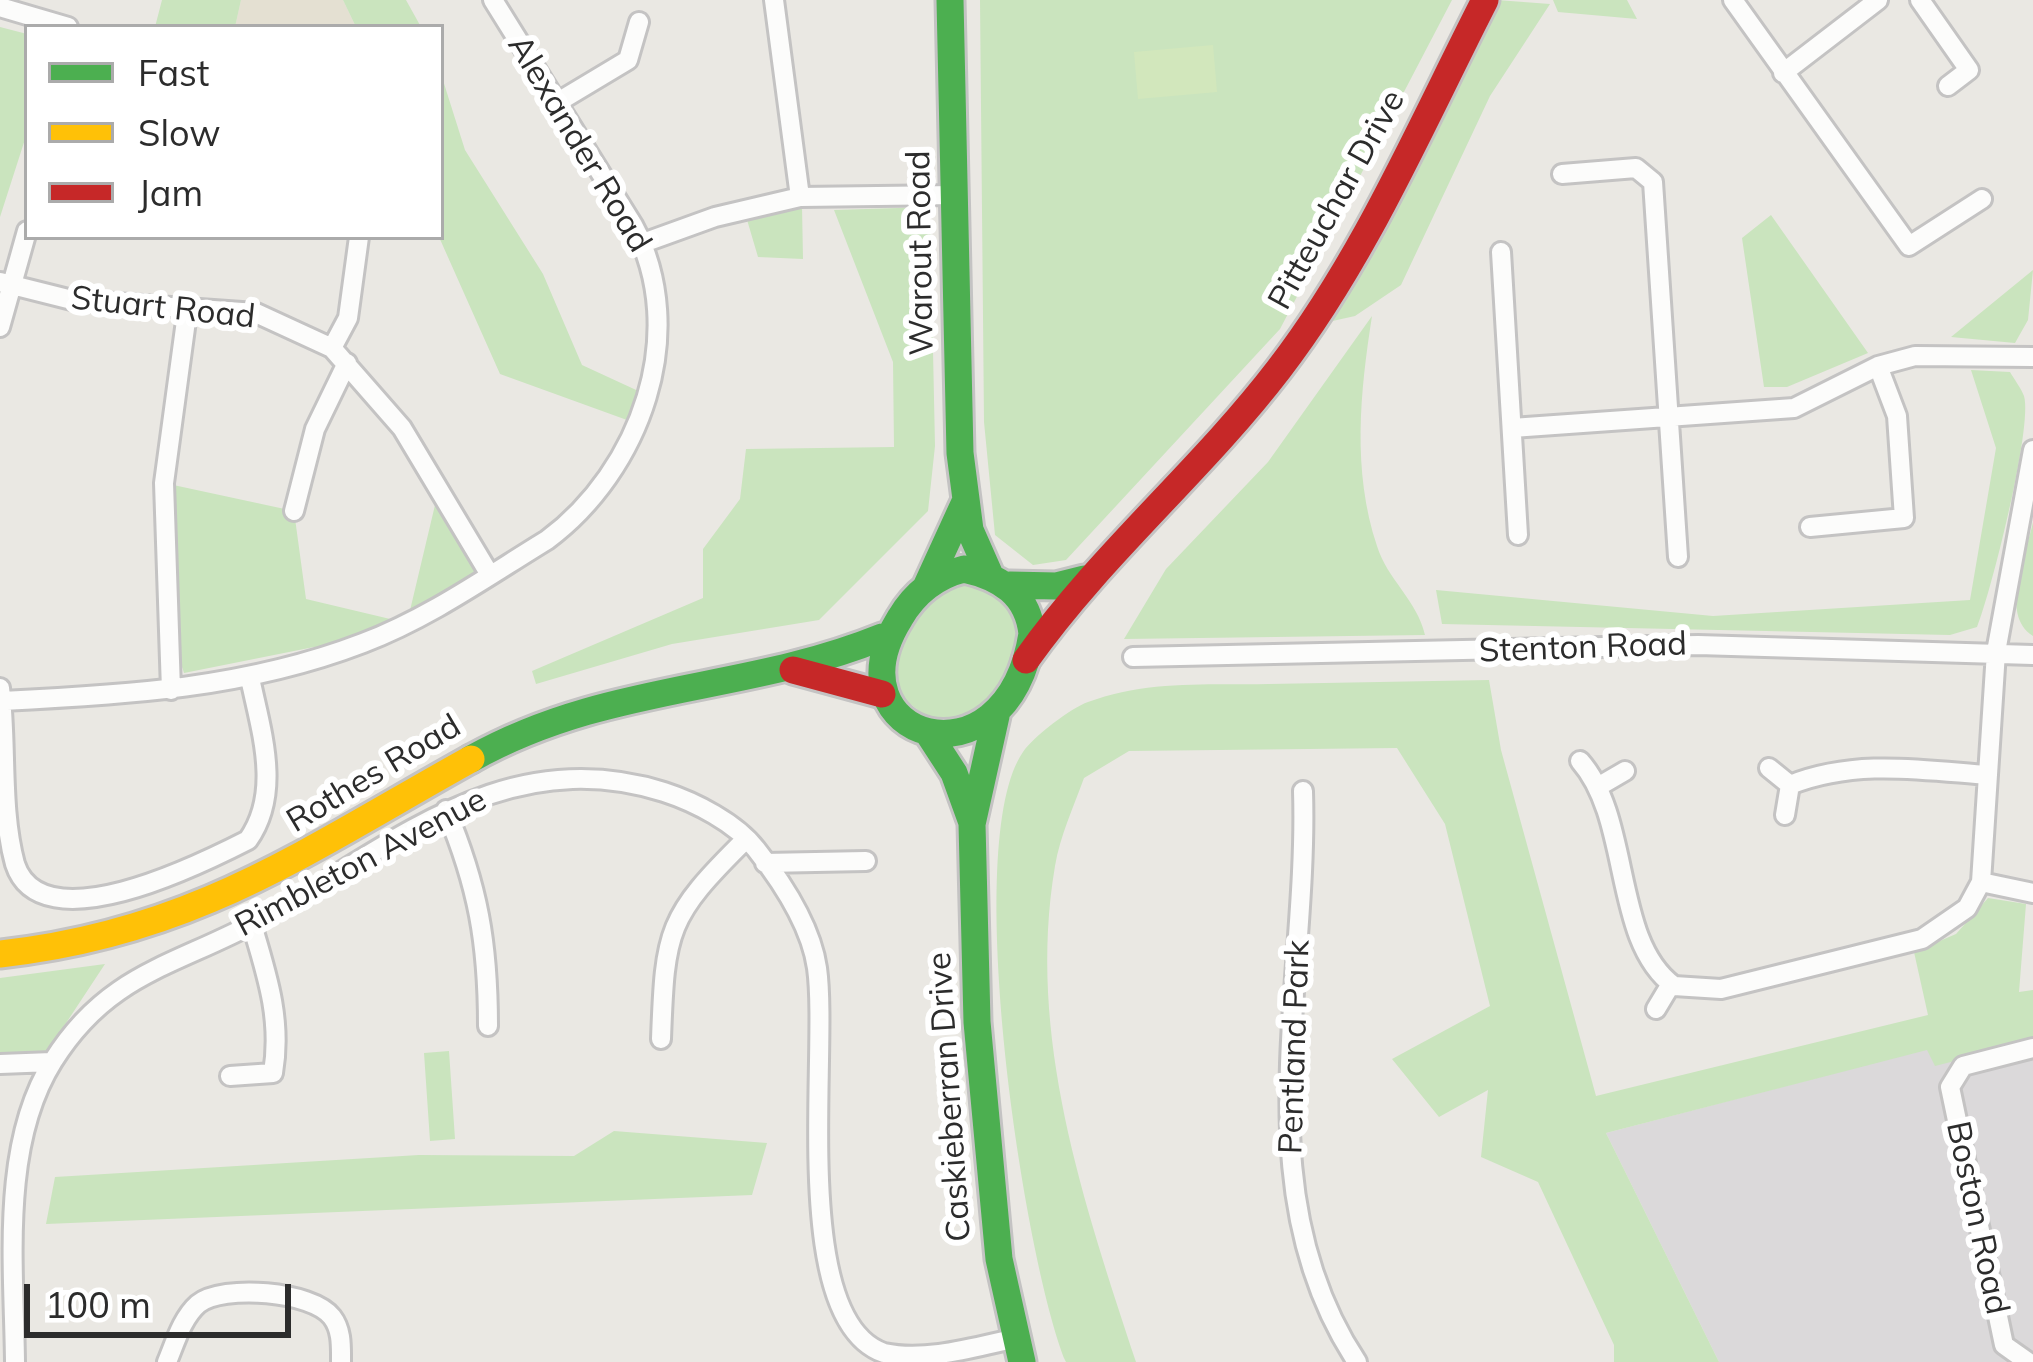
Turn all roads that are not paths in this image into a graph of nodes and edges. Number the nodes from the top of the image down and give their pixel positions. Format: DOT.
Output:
graph roads {
  1 [pos="493,0"];
  2 [pos="774,0"];
  3 [pos="950,0"];
  4 [pos="1485,0"];
  5 [pos="1732,0"];
  6 [pos="1878,0"];
  7 [pos="1920,0"];
  8 [pos="0,7"];
  9 [pos="639,22"];
  10 [pos="58,24"];
  11 [pos="1783,73"];
  12 [pos="1948,86"];
  13 [pos="557,103"];
  14 [pos="1562,174"];
  15 [pos="955,195"];
  16 [pos="800,197"];
  17 [pos="1982,200"];
  18 [pos="24,239"];
  19 [pos="359,240"];
  20 [pos="643,243"];
  21 [pos="1501,252"];
  22 [pos="6,284"];
  23 [pos="188,305"];
  24 [pos="0,328"];
  25 [pos="339,356"];
  26 [pos="2033,357"];
  27 [pos="1879,366"];
  28 [pos="1667,420"];
  29 [pos="1513,428"];
  30 [pos="2033,450"];
  31 [pos="964,504"];
  32 [pos="294,511"];
  33 [pos="1810,527"];
  34 [pos="1518,535"];
  35 [pos="1678,556"];
  36 [pos="490,575"];
  37 [pos="1000,579"];
  38 [pos="1084,579"];
  39 [pos="926,586"];
  40 [pos="882,637"];
  41 [pos="1996,652"];
  42 [pos="2033,655"];
  43 [pos="1133,657"];
  44 [pos="1026,660"];
  45 [pos="789,669"];
  46 [pos="250,678"];
  47 [pos="171,690"];
  48 [pos="882,694"];
  49 [pos="1,695"];
  50 [pos="996,716"];
  51 [pos="928,733"];
  52 [pos="1580,761"];
  53 [pos="1769,768"];
  54 [pos="1625,771"];
  55 [pos="1988,775"];
  56 [pos="1790,784"];
  57 [pos="1601,785"];
  58 [pos="1303,791"];
  59 [pos="446,810"];
  60 [pos="1785,814"];
  61 [pos="972,824"];
  62 [pos="3,825"];
  63 [pos="746,839"];
  64 [pos="866,861"];
  65 [pos="765,863"];
  66 [pos="1981,882"];
  67 [pos="2033,893"];
  68 [pos="252,925"];
  69 [pos="0,954"];
  70 [pos="1671,984"];
  71 [pos="1656,1009"];
  72 [pos="488,1026"];
  73 [pos="661,1039"];
  74 [pos="2033,1048"];
  75 [pos="52,1062"];
  76 [pos="0,1064"];
  77 [pos="230,1076"];
  78 [pos="0,1152"];
  79 [pos="21,1152"];
  80 [pos="1020,1350"];
  81 [pos="15,1362"];
  82 [pos="167,1362"];
  83 [pos="341,1362"];
  84 [pos="1357,1362"];
  85 [pos="2028,1362"];
  1 -- 13 [label="street, Alexander Road"];
  2 -- 16 [label="street"];
  3 -- 15 [label="street, Warout Road"];
  4 -- 38 [label="street, Pitteuchar Drive"];
  5 -- 11 [label="street"];
  6 -- 11 [label="street"];
  7 -- 12 [label="street"];
  8 -- 10 [label="street"];
  9 -- 13 [label="street"];
  11 -- 17 [label="street"];
  13 -- 20 [label="street, Alexander Road"];
  14 -- 28 [label="street"];
  15 -- 16 [label="street"];
  15 -- 31 [label="street, Warout Road"];
  16 -- 20 [label="street"];
  18 -- 22 [label="street"];
  19 -- 25 [label="street"];
  20 -- 36 [label="street, Alexander Road"];
  21 -- 29 [label="street"];
  22 -- 23 [label="street, Stuart Road"];
  22 -- 24 [label="street"];
  23 -- 25 [label="street, Stuart Road"];
  23 -- 47 [label="street"];
  25 -- 32 [label="street"];
  25 -- 36 [label="street, Stuart Road"];
  26 -- 27 [label="street"];
  27 -- 28 [label="street"];
  27 -- 33 [label="street"];
  28 -- 29 [label="street"];
  28 -- 35 [label="street"];
  29 -- 34 [label="street"];
  30 -- 41 [label="street"];
  31 -- 37 [label="street"];
  31 -- 39 [label="street"];
  36 -- 46 [label="street, Alexander Road"];
  37 -- 38 [label="street"];
  37 -- 39 [label="street"];
  37 -- 44 [label="street"];
  38 -- 44 [label="street, Pitteuchar Drive"];
  39 -- 40 [label="street"];
  40 -- 45 [label="street"];
  40 -- 48 [label="street"];
  41 -- 42 [label="street, Stenton Road"];
  41 -- 43 [label="street, Stenton Road"];
  41 -- 55 [label="street"];
  44 -- 50 [label="street"];
  45 -- 48 [label="street"];
  45 -- 69 [label="street, Rothes Road"];
  46 -- 47 [label="street, Alexander Road"];
  46 -- 62 [label="street"];
  47 -- 49 [label="street, Alexander Road"];
  48 -- 51 [label="street"];
  49 -- 62 [label="street"];
  50 -- 51 [label="street"];
  50 -- 61 [label="street, Caskieberran Drive"];
  51 -- 61 [label="street, Caskieberran Drive"];
  52 -- 57 [label="street"];
  53 -- 56 [label="street"];
  54 -- 57 [label="street"];
  55 -- 56 [label="street"];
  55 -- 66 [label="street"];
  56 -- 60 [label="street"];
  57 -- 70 [label="street"];
  58 -- 84 [label="street, Pentland Park"];
  59 -- 63 [label="street, Rimbleton Avenue"];
  59 -- 68 [label="street, Rimbleton Avenue"];
  59 -- 72 [label="street"];
  61 -- 80 [label="street, Caskieberran Drive"];
  63 -- 65 [label="street, Rimbleton Avenue"];
  63 -- 73 [label="street"];
  64 -- 65 [label="street"];
  65 -- 80 [label="street, Rimbleton Avenue"];
  66 -- 67 [label="street"];
  66 -- 70 [label="street"];
  68 -- 75 [label="street, Rimbleton Avenue"];
  68 -- 77 [label="street"];
  70 -- 71 [label="street"];
  74 -- 85 [label="street, Boston Road"];
  75 -- 76 [label="street"];
  75 -- 79 [label="street, Rimbleton Avenue"];
  78 -- 79 [label="street"];
  79 -- 81 [label="street, Rimbleton Avenue"];
  82 -- 83 [label="street"];
}
